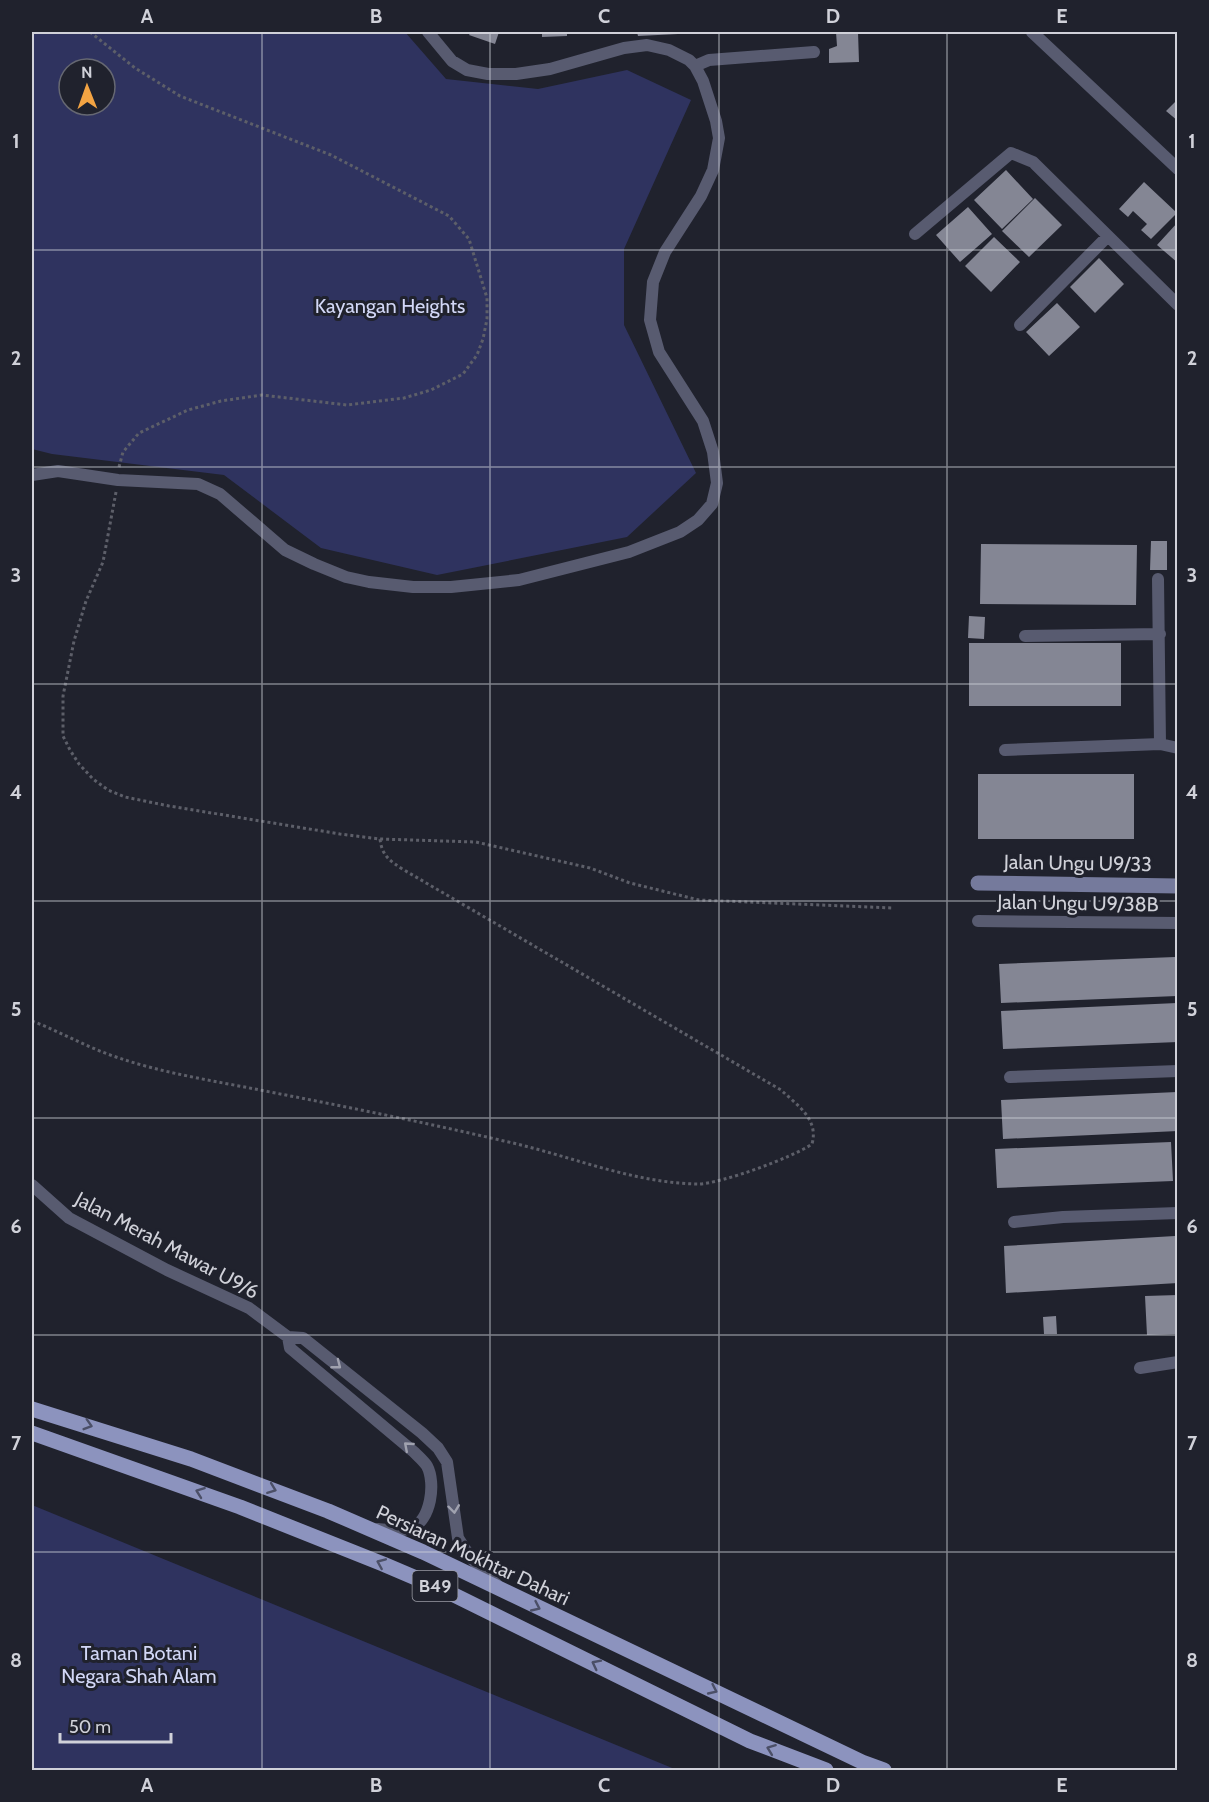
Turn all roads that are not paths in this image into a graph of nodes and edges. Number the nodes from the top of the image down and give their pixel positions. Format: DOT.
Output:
graph roads {
  1 [pos="428,32"];
  2 [pos="1032,32"];
  3 [pos="814,52"];
  4 [pos="695,66"];
  5 [pos="1178,169"];
  6 [pos="915,234"];
  7 [pos="1108,236"];
  8 [pos="1178,305"];
  9 [pos="1020,325"];
  10 [pos="32,475"];
  11 [pos="1158,579"];
  12 [pos="1160,634"];
  13 [pos="1025,636"];
  14 [pos="1160,744"];
  15 [pos="1178,748"];
  16 [pos="1005,750"];
  17 [pos="978,883"];
  18 [pos="1178,886"];
  19 [pos="978,921"];
  20 [pos="1178,923"];
  21 [pos="1178,1071"];
  22 [pos="1010,1077"];
  23 [pos="32,1185"];
  24 [pos="1178,1213"];
  25 [pos="1014,1222"];
  26 [pos="288,1337"];
  27 [pos="1178,1362"];
  28 [pos="1140,1368"];
  29 [pos="32,1408"];
  30 [pos="32,1433"];
  31 [pos="367,1528"];
  32 [pos="501,1590"];
  33 [pos="826,1770"];
  34 [pos="884,1770"];
  1 -- 4 [label="street"];
  2 -- 5 [label="street"];
  3 -- 4 [label="street"];
  4 -- 10 [label="street"];
  6 -- 7 [label="street"];
  7 -- 8 [label="street"];
  7 -- 9 [label="street"];
  11 -- 12 [label="street"];
  12 -- 13 [label="street"];
  12 -- 14 [label="street"];
  14 -- 15 [label="street"];
  14 -- 16 [label="street"];
  17 -- 18 [label="street, Jalan Ungu U9/33"];
  19 -- 20 [label="street, Jalan Ungu U9/38B"];
  21 -- 22 [label="street"];
  23 -- 26 [label="street, Jalan Merah Mawar U9/6"];
  24 -- 25 [label="street"];
  31 -- 26 [label="street, Jalan Merah Mawar U9/6, one-way"];
  26 -- 32 [label="street, Jalan Merah Mawar U9/6, one-way"];
  27 -- 28 [label="street"];
  29 -- 31 [label="main road, Persiaran Mokhtar Dahari / B49, one-way"];
  33 -- 30 [label="main road, B49, one-way"];
  31 -- 32 [label="main road, Persiaran Mokhtar Dahari / B49"];
  32 -- 34 [label="main road, Persiaran Mokhtar Dahari / B49, one-way"];
}
